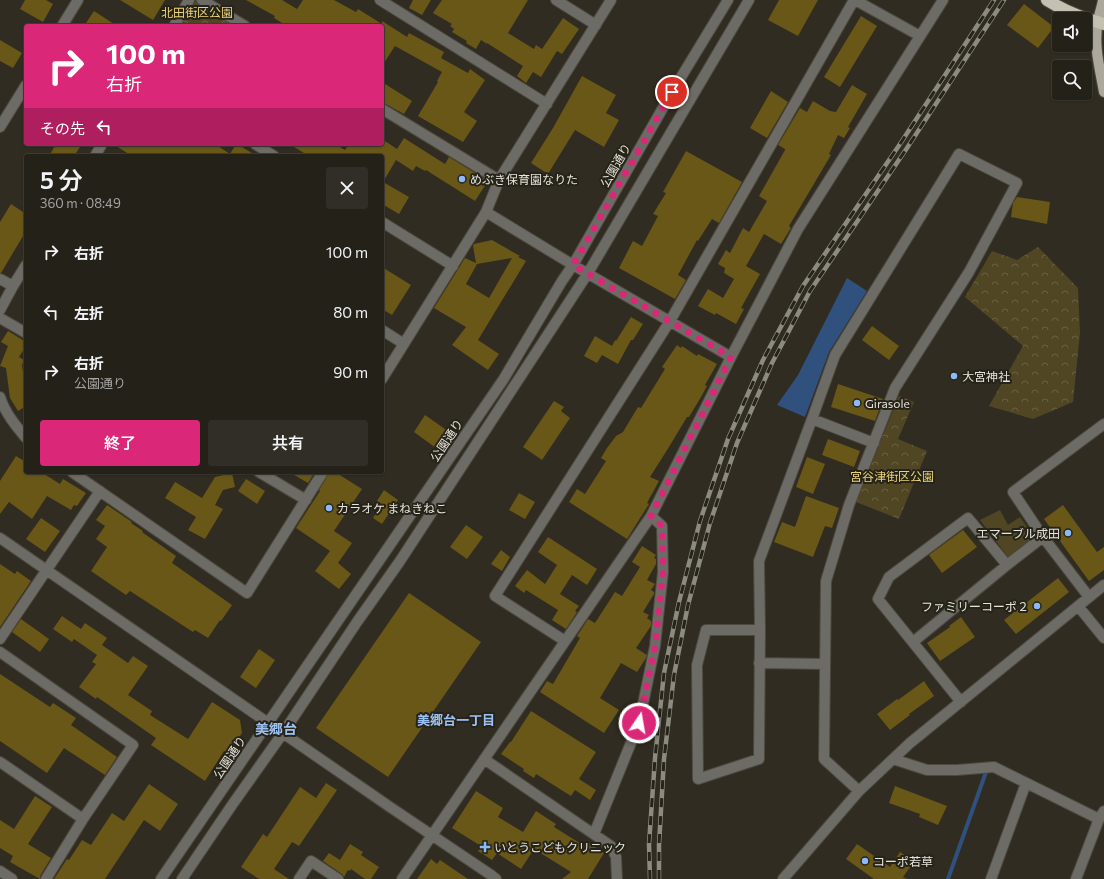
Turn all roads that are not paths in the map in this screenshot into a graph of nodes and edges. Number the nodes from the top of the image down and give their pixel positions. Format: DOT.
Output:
graph roads {
  1 [pos="78,0"];
  2 [pos="189,0"];
  3 [pos="202,0"];
  4 [pos="380,0"];
  5 [pos="556,0"];
  6 [pos="611,0"];
  7 [pos="728,0"];
  8 [pos="749,0"];
  9 [pos="855,0"];
  10 [pos="943,0"];
  11 [pos="1047,0"];
  12 [pos="1103,0"];
  13 [pos="1101,23"];
  14 [pos="63,24"];
  15 [pos="175,24"];
  16 [pos="242,24"];
  17 [pos="596,25"];
  18 [pos="920,36"];
  19 [pos="24,88"];
  20 [pos="1104,92"];
  21 [pos="547,104"];
  22 [pos="384,110"];
  23 [pos="0,127"];
  24 [pos="258,146"];
  25 [pos="271,154"];
  26 [pos="499,180"];
  27 [pos="486,212"];
  28 [pos="384,223"];
  29 [pos="573,265"];
  30 [pos="453,266"];
  31 [pos="24,268"];
  32 [pos="588,273"];
  33 [pos="0,279"];
  34 [pos="13,286"];
  35 [pos="0,310"];
  36 [pos="0,318"];
  37 [pos="670,321"];
  38 [pos="384,331"];
  39 [pos="24,332"];
  40 [pos="404,344"];
  41 [pos="731,357"];
  42 [pos="384,375"];
  43 [pos="0,397"];
  44 [pos="812,419"];
  45 [pos="1104,424"];
  46 [pos="24,436"];
  47 [pos="874,443"];
  48 [pos="75,474"];
  49 [pos="262,474"];
  50 [pos="322,474"];
  51 [pos="100,491"];
  52 [pos="306,500"];
  53 [pos="651,516"];
  54 [pos="1043,537"];
  55 [pos="0,538"];
  56 [pos="1007,565"];
  57 [pos="46,570"];
  58 [pos="1104,585"];
  59 [pos="1089,597"];
  60 [pos="1078,606"];
  61 [pos="760,630"];
  62 [pos="1104,638"];
  63 [pos="0,639"];
  64 [pos="564,641"];
  65 [pos="913,642"];
  66 [pos="0,652"];
  67 [pos="759,663"];
  68 [pos="825,664"];
  69 [pos="961,702"];
  70 [pos="268,723"];
  71 [pos="283,733"];
  72 [pos="484,759"];
  73 [pos="893,759"];
  74 [pos="0,762"];
  75 [pos="1026,783"];
  76 [pos="859,791"];
  77 [pos="1102,815"];
  78 [pos="83,819"];
  79 [pos="594,834"];
  80 [pos="432,836"];
  81 [pos="0,871"];
  82 [pos="12,879"];
  83 [pos="46,879"];
  84 [pos="161,879"];
  85 [pos="182,879"];
  86 [pos="299,879"];
  87 [pos="338,879"];
  88 [pos="402,879"];
  89 [pos="496,879"];
  90 [pos="617,879"];
  91 [pos="783,879"];
  92 [pos="991,879"];
  93 [pos="1076,879"];
  1 -- 14 [label="street"];
  2 -- 15 [label="street"];
  3 -- 16 [label="street"];
  4 -- 21 [label="street"];
  5 -- 17 [label="street"];
  6 -- 17 [label="street"];
  7 -- 29 [label="street, 公園通り"];
  8 -- 32 [label="street"];
  9 -- 18 [label="street"];
  9 -- 37 [label="street"];
  10 -- 18 [label="street"];
  11 -- 13 [label="highway"];
  12 -- 13 [label="main road"];
  13 -- 20 [label="main road"];
  17 -- 21 [label="street"];
  18 -- 41 [label="street"];
  19 -- 23 [label="street"];
  21 -- 26 [label="street"];
  22 -- 26 [label="street"];
  24 -- 25 [label="street"];
  26 -- 27 [label="street"];
  27 -- 29 [label="street"];
  27 -- 30 [label="street"];
  28 -- 30 [label="street"];
  29 -- 32 [label="street"];
  29 -- 70 [label="street, 公園通り"];
  30 -- 40 [label="street"];
  31 -- 34 [label="street"];
  32 -- 37 [label="street"];
  32 -- 71 [label="street"];
  33 -- 34 [label="street"];
  34 -- 35 [label="street"];
  36 -- 39 [label="street"];
  37 -- 41 [label="street"];
  37 -- 64 [label="street"];
  38 -- 40 [label="street"];
  40 -- 42 [label="street"];
  41 -- 53 [label="street"];
  43 -- 46 [label="street"];
  44 -- 47 [label="street"];
  44 -- 47 [label="street"];
  44 -- 61 [label="street"];
  45 -- 54 [label="street"];
  47 -- 68 [label="street"];
  48 -- 51 [label="street"];
  49 -- 52 [label="street"];
  50 -- 52 [label="street"];
  51 -- 52 [label="street"];
  51 -- 57 [label="street"];
  53 -- 64 [label="street"];
  53 -- 79 [label="street"];
  54 -- 56 [label="street"];
  54 -- 59 [label="street"];
  55 -- 57 [label="street"];
  56 -- 65 [label="street"];
  56 -- 65 [label="street"];
  57 -- 63 [label="street"];
  57 -- 70 [label="street"];
  58 -- 59 [label="street"];
  59 -- 60 [label="street"];
  60 -- 62 [label="street"];
  60 -- 69 [label="street"];
  61 -- 67 [label="street"];
  61 -- 67 [label="street"];
  64 -- 72 [label="street"];
  65 -- 69 [label="street"];
  66 -- 78 [label="street"];
  67 -- 68 [label="street"];
  68 -- 76 [label="street"];
  69 -- 73 [label="street"];
  70 -- 71 [label="street"];
  70 -- 84 [label="street, 公園通り"];
  71 -- 80 [label="street"];
  71 -- 85 [label="street"];
  72 -- 79 [label="street"];
  72 -- 80 [label="street"];
  73 -- 75 [label="street"];
  73 -- 76 [label="street"];
  74 -- 78 [label="street"];
  75 -- 77 [label="street"];
  75 -- 92 [label="street"];
  76 -- 91 [label="street"];
  77 -- 93 [label="street"];
  78 -- 83 [label="street"];
  79 -- 90 [label="street"];
  80 -- 88 [label="street"];
  80 -- 89 [label="street"];
  81 -- 82 [label="street"];
  86 -- 87 [label="street"];
}
